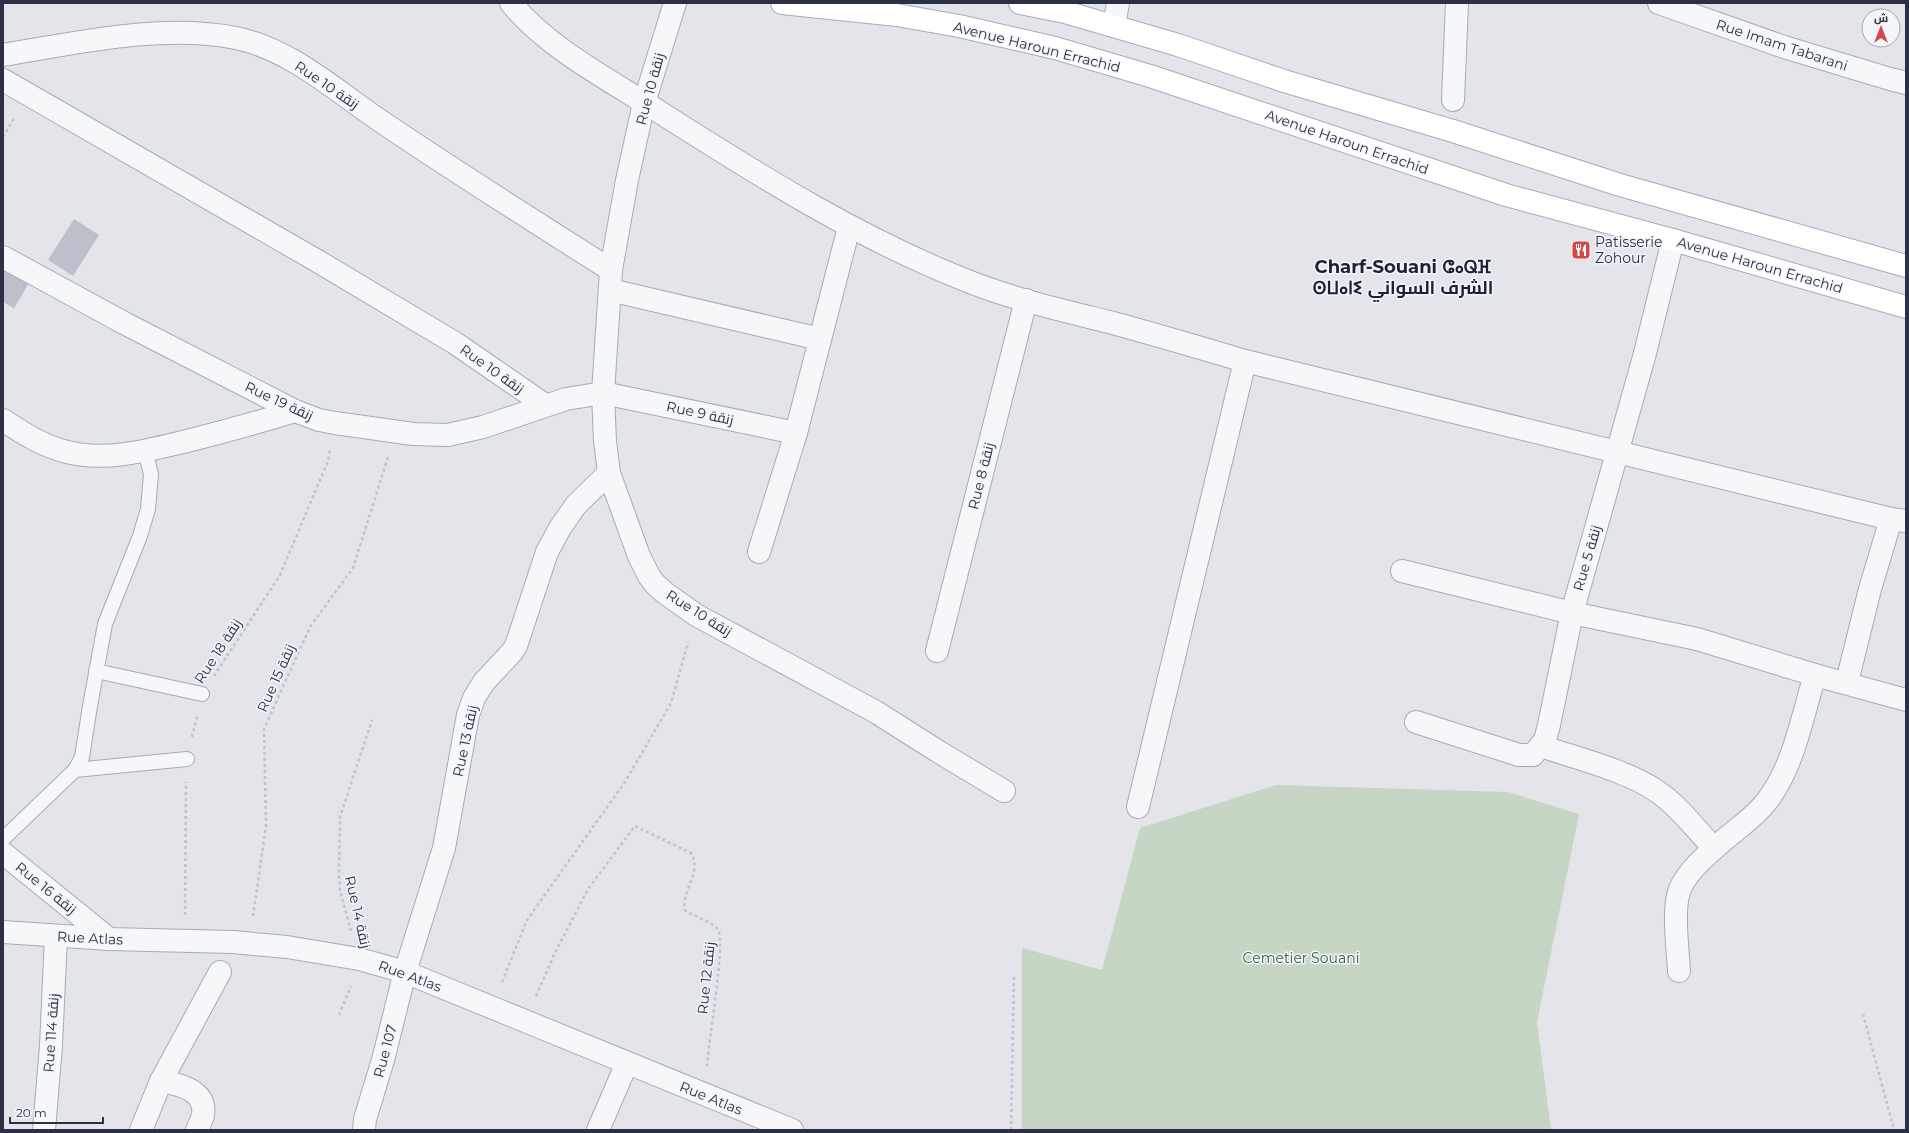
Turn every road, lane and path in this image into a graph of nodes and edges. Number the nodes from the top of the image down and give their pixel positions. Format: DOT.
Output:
graph roads {
  1 [pos="511,3"];
  2 [pos="675,3"];
  3 [pos="782,3"];
  4 [pos="1020,3"];
  5 [pos="1118,3"];
  6 [pos="1457,3"];
  7 [pos="1659,3"];
  8 [pos="1114,26"];
  9 [pos="3,55"];
  10 [pos="3,80"];
  11 [pos="1906,83"];
  12 [pos="1453,100"];
  13 [pos="644,103"];
  14 [pos="849,227"];
  15 [pos="1673,240"];
  16 [pos="3,257"];
  17 [pos="1906,266"];
  18 [pos="610,280"];
  19 [pos="1026,300"];
  20 [pos="1906,307"];
  21 [pos="820,339"];
  22 [pos="1245,361"];
  23 [pos="603,393"];
  24 [pos="545,405"];
  25 [pos="295,411"];
  26 [pos="3,420"];
  27 [pos="796,433"];
  28 [pos="145,452"];
  29 [pos="1617,452"];
  30 [pos="389,454"];
  31 [pos="328,461"];
  32 [pos="609,473"];
  33 [pos="1899,520"];
  34 [pos="759,552"];
  35 [pos="1402,571"];
  36 [pos="1572,613"];
  37 [pos="696,615"];
  38 [pos="937,651"];
  39 [pos="96,671"];
  40 [pos="1815,675"];
  41 [pos="1847,682"];
  42 [pos="202,694"];
  43 [pos="1906,700"];
  44 [pos="372,720"];
  45 [pos="1416,722"];
  46 [pos="1541,746"];
  47 [pos="187,759"];
  48 [pos="75,770"];
  49 [pos="1004,791"];
  50 [pos="1138,807"];
  51 [pos="3,839"];
  52 [pos="1714,848"];
  53 [pos="3,853"];
  54 [pos="3,932"];
  55 [pos="56,936"];
  56 [pos="109,939"];
  57 [pos="185,941"];
  58 [pos="249,944"];
  59 [pos="359,959"];
  60 [pos="1679,971"];
  61 [pos="220,972"];
  62 [pos="405,972"];
  63 [pos="1014,974"];
  64 [pos="502,981"];
  65 [pos="538,991"];
  66 [pos="1863,1014"];
  67 [pos="339,1015"];
  68 [pos="708,1045"];
  69 [pos="627,1063"];
  70 [pos="161,1081"];
  71 [pos="44,1130"];
  72 [pos="141,1130"];
  73 [pos="197,1130"];
  74 [pos="364,1130"];
  75 [pos="598,1130"];
  76 [pos="792,1130"];
  77 [pos="1011,1130"];
  78 [pos="1894,1130"];
  1 -- 13 [label="street"];
  2 -- 13 [label="street, Rue 10 زنقة"];
  3 -- 15 [label="main road, Avenue Haroun Errachid"];
  4 -- 8 [label="main road"];
  5 -- 8 [label="street"];
  6 -- 12 [label="street"];
  7 -- 11 [label="street, Rue Imam Tabarani"];
  8 -- 17 [label="main road"];
  9 -- 18 [label="street, Rue 10 زنقة"];
  10 -- 24 [label="street, Rue 10 زنقة"];
  13 -- 14 [label="street"];
  13 -- 18 [label="street, Rue 10 زنقة"];
  14 -- 19 [label="street"];
  14 -- 21 [label="street"];
  15 -- 20 [label="main road, Avenue Haroun Errachid"];
  15 -- 29 [label="street, Rue 5 زنقة"];
  16 -- 25 [label="street, Rue 19 زنقة"];
  18 -- 21 [label="street"];
  18 -- 23 [label="street, Rue 10 زنقة"];
  19 -- 22 [label="street"];
  19 -- 38 [label="street, Rue 8 زنقة"];
  21 -- 27 [label="street"];
  22 -- 29 [label="street"];
  22 -- 50 [label="street"];
  23 -- 24 [label="street, Rue 19 زنقة"];
  23 -- 27 [label="street, Rue 9 زنقة"];
  23 -- 32 [label="street, Rue 10 زنقة"];
  24 -- 25 [label="street, Rue 19 زنقة"];
  25 -- 28 [label="street"];
  26 -- 28 [label="street"];
  27 -- 34 [label="street"];
  28 -- 39 [label="lane"];
  29 -- 33 [label="street"];
  29 -- 36 [label="street, Rue 5 زنقة"];
  30 -- 58 [label="path, Rue 15 زنقة"];
  31 -- 42 [label="path, Rue 18 زنقة"];
  32 -- 37 [label="street, Rue 10 زنقة"];
  32 -- 62 [label="street, Rue 13 زنقة"];
  33 -- 41 [label="street"];
  35 -- 36 [label="street"];
  36 -- 40 [label="street"];
  36 -- 46 [label="street, Rue 5 زنقة"];
  37 -- 49 [label="street, Rue 10 زنقة"];
  37 -- 64 [label="path"];
  39 -- 42 [label="lane"];
  39 -- 48 [label="lane"];
  40 -- 41 [label="street"];
  40 -- 52 [label="street"];
  41 -- 43 [label="street"];
  42 -- 47 [label="path, Rue 18 زنقة"];
  44 -- 59 [label="path, Rue 14 زنقة"];
  45 -- 46 [label="street"];
  46 -- 52 [label="street"];
  47 -- 48 [label="lane"];
  47 -- 57 [label="path, Rue 18 زنقة"];
  48 -- 51 [label="lane"];
  52 -- 60 [label="street"];
  53 -- 56 [label="street, Rue 16 زنقة"];
  54 -- 55 [label="street, Rue Atlas"];
  55 -- 56 [label="street, Rue Atlas"];
  55 -- 71 [label="street, Rue 114 زنقة"];
  56 -- 57 [label="street, Rue Atlas"];
  57 -- 58 [label="street, Rue Atlas"];
  58 -- 59 [label="street, Rue Atlas"];
  59 -- 62 [label="street, Rue Atlas"];
  59 -- 67 [label="path, Rue 14 زنقة"];
  61 -- 70 [label="street"];
  62 -- 69 [label="street, Rue Atlas"];
  62 -- 74 [label="street, Rue 107"];
  63 -- 77 [label="path"];
  65 -- 68 [label="path, Rue 12 زنقة"];
  66 -- 78 [label="path"];
  69 -- 75 [label="street"];
  69 -- 76 [label="street, Rue Atlas"];
  70 -- 72 [label="street"];
  70 -- 73 [label="street"];
}
